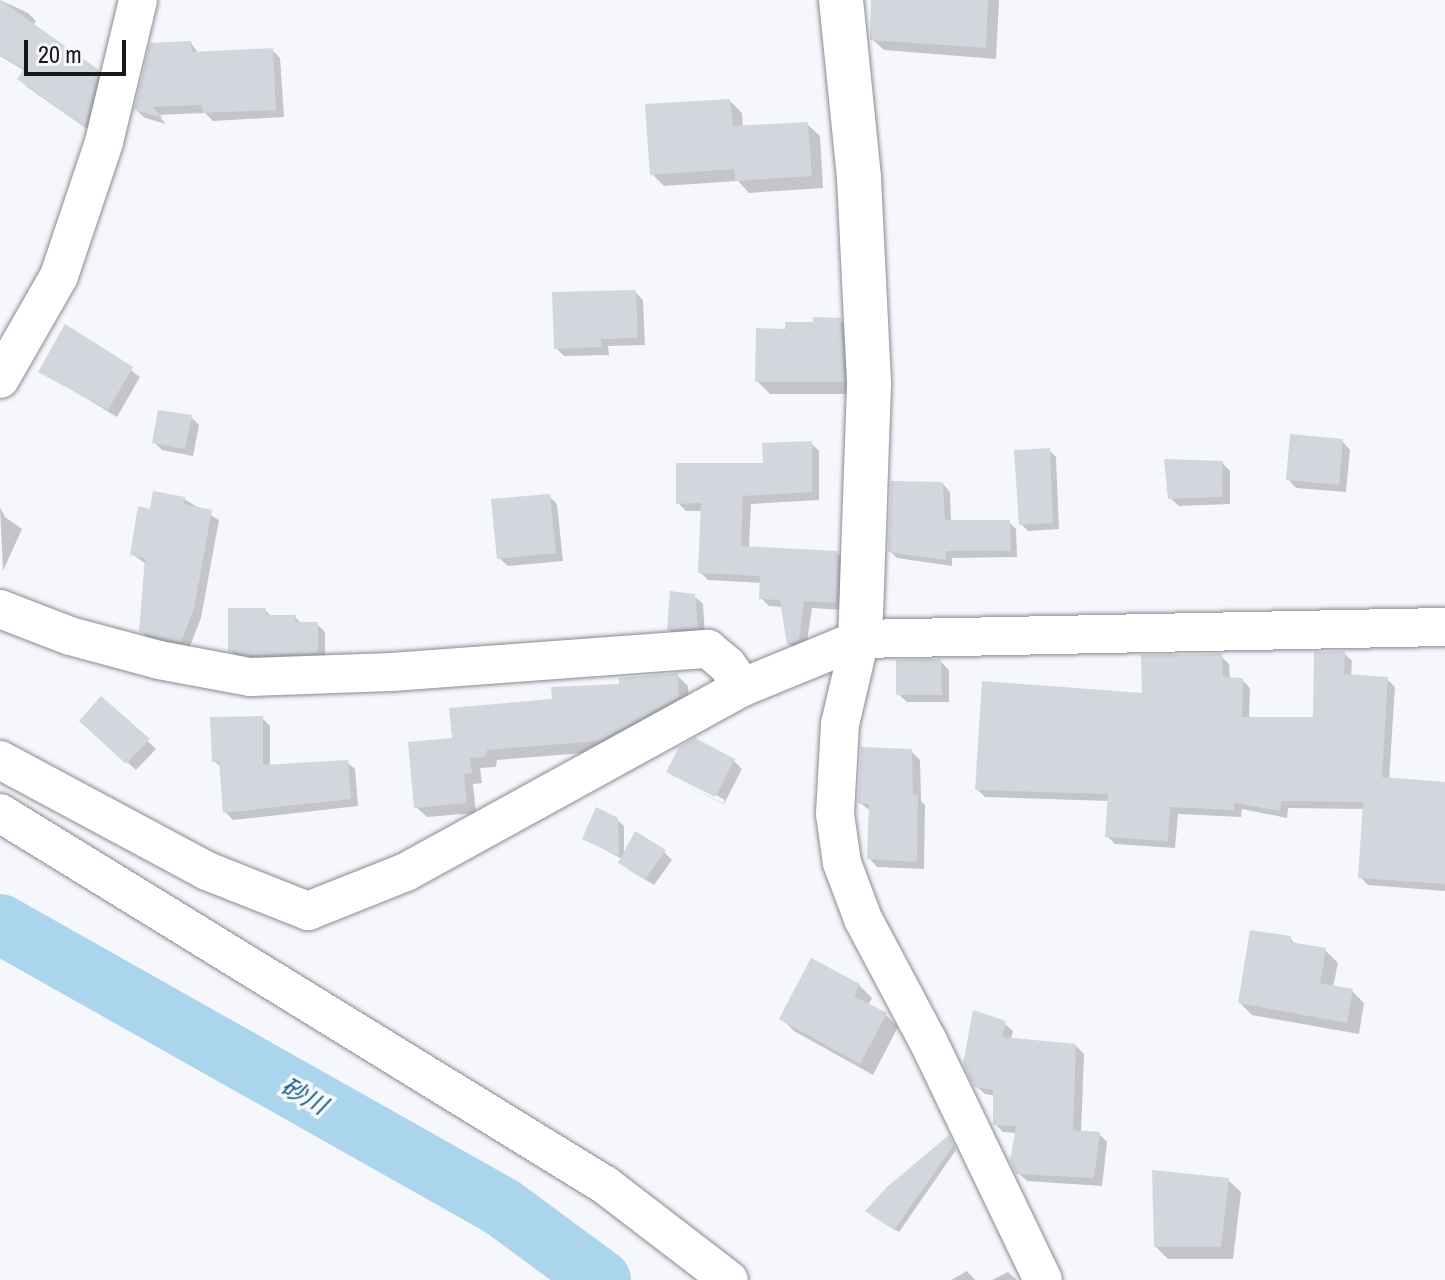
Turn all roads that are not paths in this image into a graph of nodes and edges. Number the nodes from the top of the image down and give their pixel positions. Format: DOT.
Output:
graph roads {
  1 [pos="138,0"];
  2 [pos="841,0"];
  3 [pos="0,379"];
  4 [pos="0,609"];
  5 [pos="1445,627"];
  6 [pos="860,639"];
  7 [pos="743,687"];
  8 [pos="0,760"];
  9 [pos="0,813"];
  10 [pos="729,1280"];
  11 [pos="1043,1280"];
  1 -- 3 [label="street"];
  2 -- 6 [label="street"];
  4 -- 7 [label="street"];
  5 -- 6 [label="street"];
  6 -- 7 [label="street"];
  6 -- 11 [label="street"];
  7 -- 8 [label="street"];
  9 -- 10 [label="street"];
}
